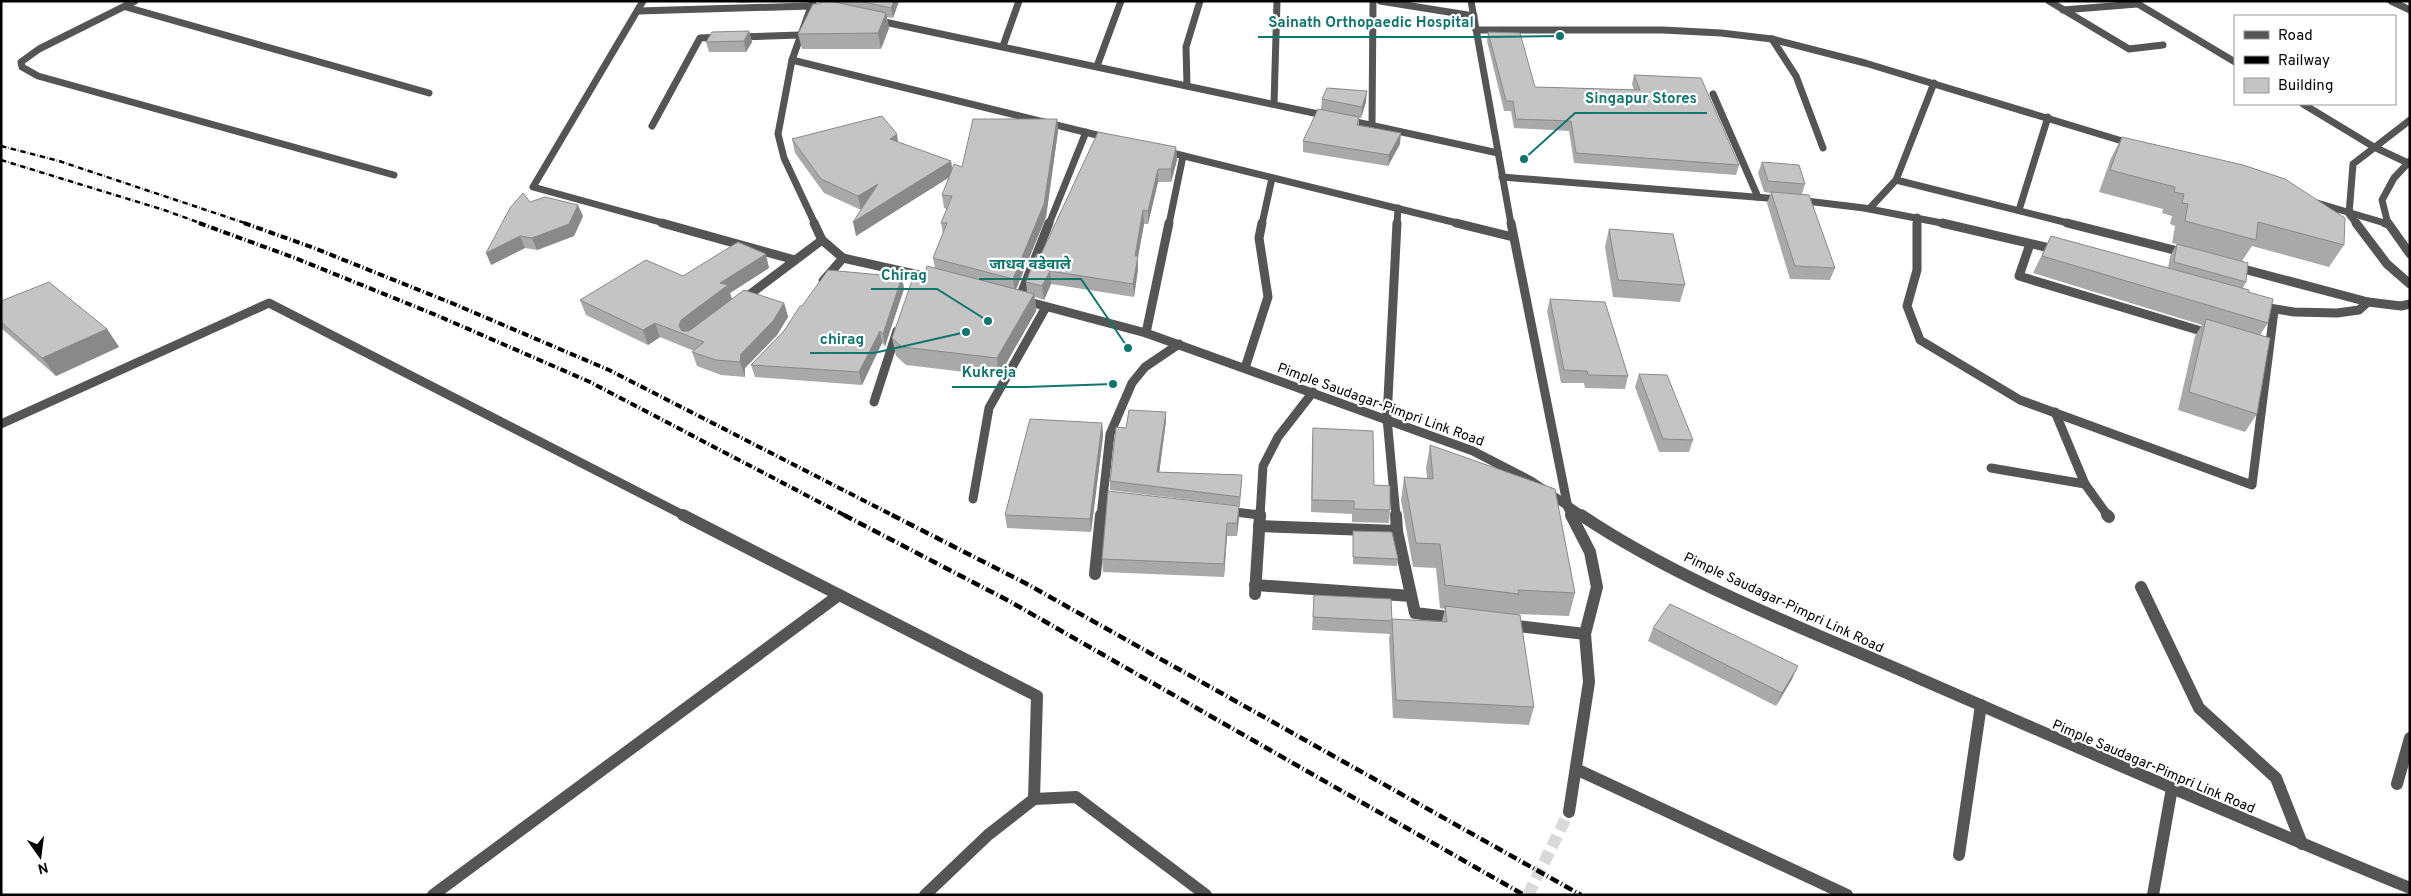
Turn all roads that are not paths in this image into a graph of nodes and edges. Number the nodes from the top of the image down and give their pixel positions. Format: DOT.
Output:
graph roads {
  1 [pos="135,1"];
  2 [pos="643,1"];
  3 [pos="1019,1"];
  4 [pos="1121,1"];
  5 [pos="1200,1"];
  6 [pos="1278,1"];
  7 [pos="1373,1"];
  8 [pos="1380,1"];
  9 [pos="1471,1"];
  10 [pos="2049,1"];
  11 [pos="2391,1"];
  12 [pos="2135,2"];
  13 [pos="812,4"];
  14 [pos="126,7"];
  15 [pos="830,10"];
  16 [pos="2064,10"];
  17 [pos="2410,10"];
  18 [pos="638,11"];
  19 [pos="1474,16"];
  20 [pos="867,18"];
  21 [pos="1476,30"];
  22 [pos="800,35"];
  23 [pos="1772,39"];
  24 [pos="2163,45"];
  25 [pos="1003,46"];
  26 [pos="792,60"];
  27 [pos="2234,61"];
  28 [pos="1097,66"];
  29 [pos="1934,83"];
  30 [pos="1187,86"];
  31 [pos="429,93"];
  32 [pos="1713,94"];
  33 [pos="1274,104"];
  34 [pos="2305,105"];
  35 [pos="2048,116"];
  36 [pos="2410,120"];
  37 [pos="652,126"];
  38 [pos="1372,126"];
  39 [pos="1086,132"];
  40 [pos="1115,139"];
  41 [pos="2142,147"];
  42 [pos="2374,147"];
  43 [pos="1823,148"];
  44 [pos="1154,149"];
  45 [pos="1498,153"];
  46 [pos="1182,156"];
  47 [pos="2409,163"];
  48 [pos="394,175"];
  49 [pos="1502,177"];
  50 [pos="1272,178"];
  51 [pos="1896,180"];
  52 [pos="1758,197"];
  53 [pos="2312,202"];
  54 [pos="1398,208"];
  55 [pos="1870,208"];
  56 [pos="2019,210"];
  57 [pos="2349,214"];
  58 [pos="1917,217"];
  59 [pos="2388,224"];
  60 [pos="1513,237"];
  61 [pos="822,240"];
  62 [pos="2030,244"];
  63 [pos="2067,253"];
  64 [pos="2410,254"];
  65 [pos="2195,256"];
  66 [pos="843,258"];
  67 [pos="794,260"];
  68 [pos="2224,264"];
  69 [pos="943,280"];
  70 [pos="2410,284"];
  71 [pos="819,285"];
  72 [pos="2368,302"];
  73 [pos="2246,303"];
  74 [pos="2410,304"];
  75 [pos="735,306"];
  76 [pos="1046,307"];
  77 [pos="2274,311"];
  78 [pos="901,320"];
  79 [pos="1146,333"];
  80 [pos="2223,338"];
  81 [pos="1179,344"];
  82 [pos="1245,368"];
  83 [pos="1313,392"];
  84 [pos="874,402"];
  85 [pos="2056,412"];
  86 [pos="1387,418"];
  87 [pos="1,424"];
  88 [pos="1991,468"];
  89 [pos="2085,484"];
  90 [pos="973,499"];
  91 [pos="1568,508"];
  92 [pos="1211,509"];
  93 [pos="2108,517"];
  94 [pos="1259,521"];
  95 [pos="1397,531"];
  96 [pos="1095,574"];
  97 [pos="2141,586"];
  98 [pos="839,595"];
  99 [pos="1411,596"];
  100 [pos="1472,620"];
  101 [pos="1500,624"];
  102 [pos="1585,634"];
  103 [pos="1981,705"];
  104 [pos="2410,738"];
  105 [pos="1576,769"];
  106 [pos="2397,784"];
  107 [pos="2172,788"];
  108 [pos="1034,799"];
  109 [pos="1569,812"];
  110 [pos="2302,844"];
  111 [pos="1959,855"];
  112 [pos="2410,888"];
  113 [pos="433,895"];
  114 [pos="925,895"];
  115 [pos="1206,895"];
  116 [pos="1847,895"];
  117 [pos="2153,895"];
  1 -- 14 [label="street"];
  2 -- 18 [label="street"];
  3 -- 25 [label="street"];
  4 -- 28 [label="street"];
  5 -- 30 [label="street"];
  6 -- 33 [label="street"];
  7 -- 38 [label="street"];
  8 -- 19 [label="street"];
  9 -- 19 [label="street"];
  10 -- 16 [label="street"];
  11 -- 17 [label="street"];
  12 -- 16 [label="street"];
  12 -- 27 [label="street"];
  13 -- 15 [label="street"];
  13 -- 18 [label="street"];
  13 -- 22 [label="street"];
  14 -- 31 [label="street"];
  14 -- 48 [label="street"];
  16 -- 24 [label="street"];
  18 -- 67 [label="street"];
  19 -- 21 [label="street"];
  20 -- 25 [label="street"];
  21 -- 23 [label="street"];
  21 -- 45 [label="street"];
  22 -- 26 [label="street"];
  22 -- 37 [label="street"];
  23 -- 29 [label="street"];
  23 -- 43 [label="street"];
  25 -- 28 [label="street"];
  26 -- 39 [label="street"];
  26 -- 61 [label="street"];
  28 -- 30 [label="street"];
  29 -- 35 [label="street"];
  29 -- 51 [label="street"];
  30 -- 33 [label="street"];
  32 -- 52 [label="street"];
  33 -- 38 [label="street"];
  34 -- 42 [label="street"];
  35 -- 41 [label="street"];
  35 -- 56 [label="street"];
  36 -- 42 [label="street"];
  38 -- 45 [label="street"];
  39 -- 40 [label="street"];
  39 -- 76 [label="street, Pimple Saudagar-Pimpri Link Road"];
  42 -- 47 [label="street"];
  42 -- 57 [label="street"];
  44 -- 46 [label="street"];
  45 -- 49 [label="street"];
  46 -- 50 [label="street"];
  46 -- 79 [label="street"];
  47 -- 59 [label="street"];
  49 -- 52 [label="street"];
  49 -- 60 [label="street"];
  50 -- 54 [label="street"];
  50 -- 82 [label="street"];
  51 -- 55 [label="street"];
  51 -- 56 [label="street"];
  52 -- 55 [label="street"];
  53 -- 57 [label="street"];
  54 -- 60 [label="street"];
  54 -- 86 [label="street"];
  55 -- 58 [label="street"];
  56 -- 65 [label="street"];
  57 -- 59 [label="street"];
  57 -- 70 [label="street"];
  58 -- 62 [label="street"];
  58 -- 85 [label="street"];
  59 -- 64 [label="street"];
  60 -- 91 [label="street"];
  61 -- 66 [label="street"];
  61 -- 67 [label="street"];
  62 -- 63 [label="street"];
  62 -- 80 [label="street"];
  66 -- 69 [label="street"];
  66 -- 71 [label="street"];
  67 -- 75 [label="street"];
  68 -- 72 [label="street"];
  72 -- 74 [label="street"];
  72 -- 77 [label="street"];
  73 -- 77 [label="street"];
  76 -- 79 [label="street, Pimple Saudagar-Pimpri Link Road"];
  76 -- 90 [label="street"];
  77 -- 85 [label="street"];
  78 -- 84 [label="street"];
  79 -- 81 [label="street, Pimple Saudagar-Pimpri Link Road"];
  81 -- 82 [label="street, Pimple Saudagar-Pimpri Link Road"];
  81 -- 96 [label="street"];
  82 -- 83 [label="street, Pimple Saudagar-Pimpri Link Road"];
  83 -- 86 [label="street, Pimple Saudagar-Pimpri Link Road"];
  83 -- 94 [label="street"];
  85 -- 89 [label="street"];
  86 -- 91 [label="street, Pimple Saudagar-Pimpri Link Road"];
  86 -- 95 [label="street"];
  87 -- 98 [label="street"];
  88 -- 89 [label="street"];
  89 -- 93 [label="street"];
  91 -- 102 [label="street"];
  91 -- 103 [label="street, Pimple Saudagar-Pimpri Link Road"];
  92 -- 94 [label="street"];
  94 -- 95 [label="street"];
  94 -- 99 [label="street"];
  95 -- 99 [label="street"];
  97 -- 110 [label="street"];
  98 -- 108 [label="street"];
  98 -- 113 [label="street"];
  99 -- 100 [label="street"];
  101 -- 102 [label="street"];
  102 -- 105 [label="street"];
  103 -- 107 [label="street, Pimple Saudagar-Pimpri Link Road"];
  103 -- 111 [label="street"];
  104 -- 106 [label="street"];
  105 -- 109 [label="street"];
  105 -- 116 [label="street"];
  107 -- 110 [label="street, Pimple Saudagar-Pimpri Link Road"];
  107 -- 117 [label="street"];
  108 -- 114 [label="street"];
  108 -- 115 [label="street"];
  110 -- 112 [label="street, Pimple Saudagar-Pimpri Link Road"];
}
